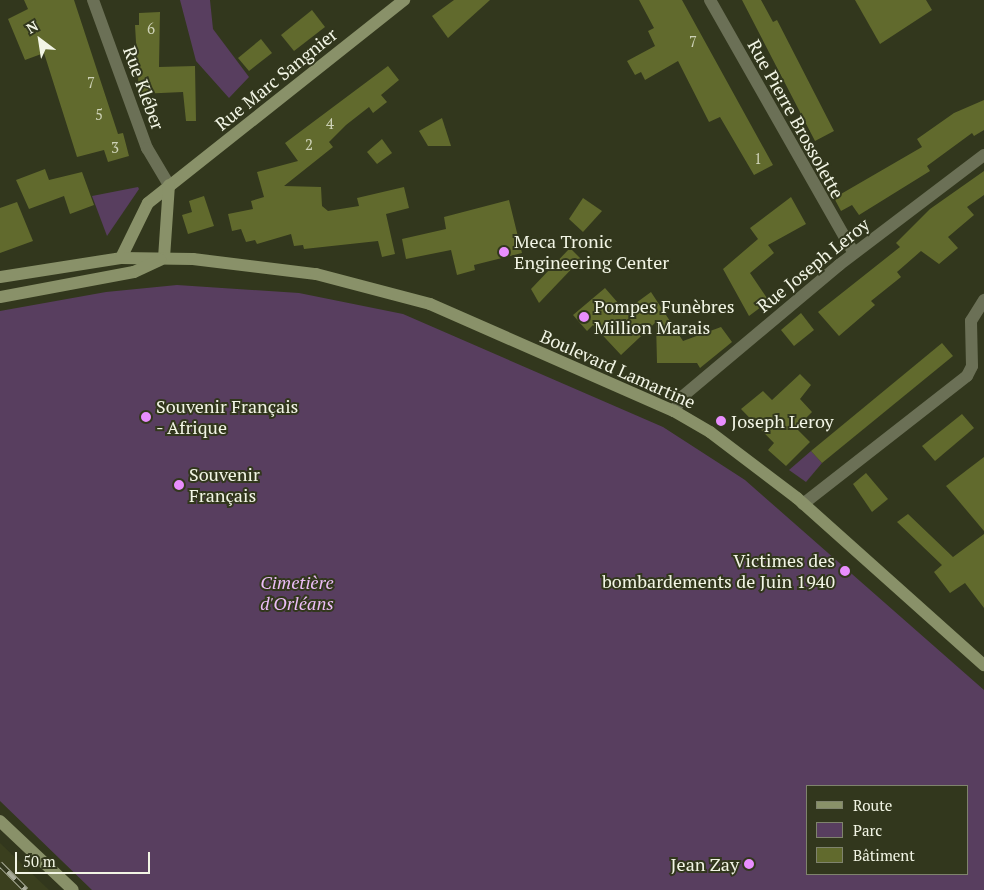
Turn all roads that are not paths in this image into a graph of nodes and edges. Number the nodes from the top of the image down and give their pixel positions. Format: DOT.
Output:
graph roads {
  1 [pos="93,0"];
  2 [pos="404,0"];
  3 [pos="710,0"];
  4 [pos="984,155"];
  5 [pos="169,185"];
  6 [pos="854,253"];
  7 [pos="121,258"];
  8 [pos="164,258"];
  9 [pos="0,277"];
  10 [pos="0,297"];
  11 [pos="984,300"];
  12 [pos="674,411"];
  13 [pos="803,504"];
  14 [pos="984,664"];
  15 [pos="0,821"];
  16 [pos="73,890"];
  1 -- 5 [label="street, Rue Kléber"];
  2 -- 5 [label="street, Rue Marc Sangnier"];
  3 -- 6 [label="street, Rue Pierre Brossolette"];
  4 -- 6 [label="street, Rue Joseph Leroy"];
  5 -- 7 [label="street, Rue Marc Sangnier"];
  5 -- 8 [label="street"];
  6 -- 12 [label="street, Rue Joseph Leroy"];
  7 -- 8 [label="street, Boulevard Lamartine"];
  7 -- 9 [label="street, Boulevard Lamartine"];
  8 -- 10 [label="street, Boulevard Lamartine"];
  8 -- 12 [label="street, Boulevard Lamartine"];
  11 -- 13 [label="street"];
  12 -- 13 [label="street, Boulevard Lamartine"];
  13 -- 14 [label="street, Boulevard Lamartine"];
  15 -- 16 [label="street"];
}
